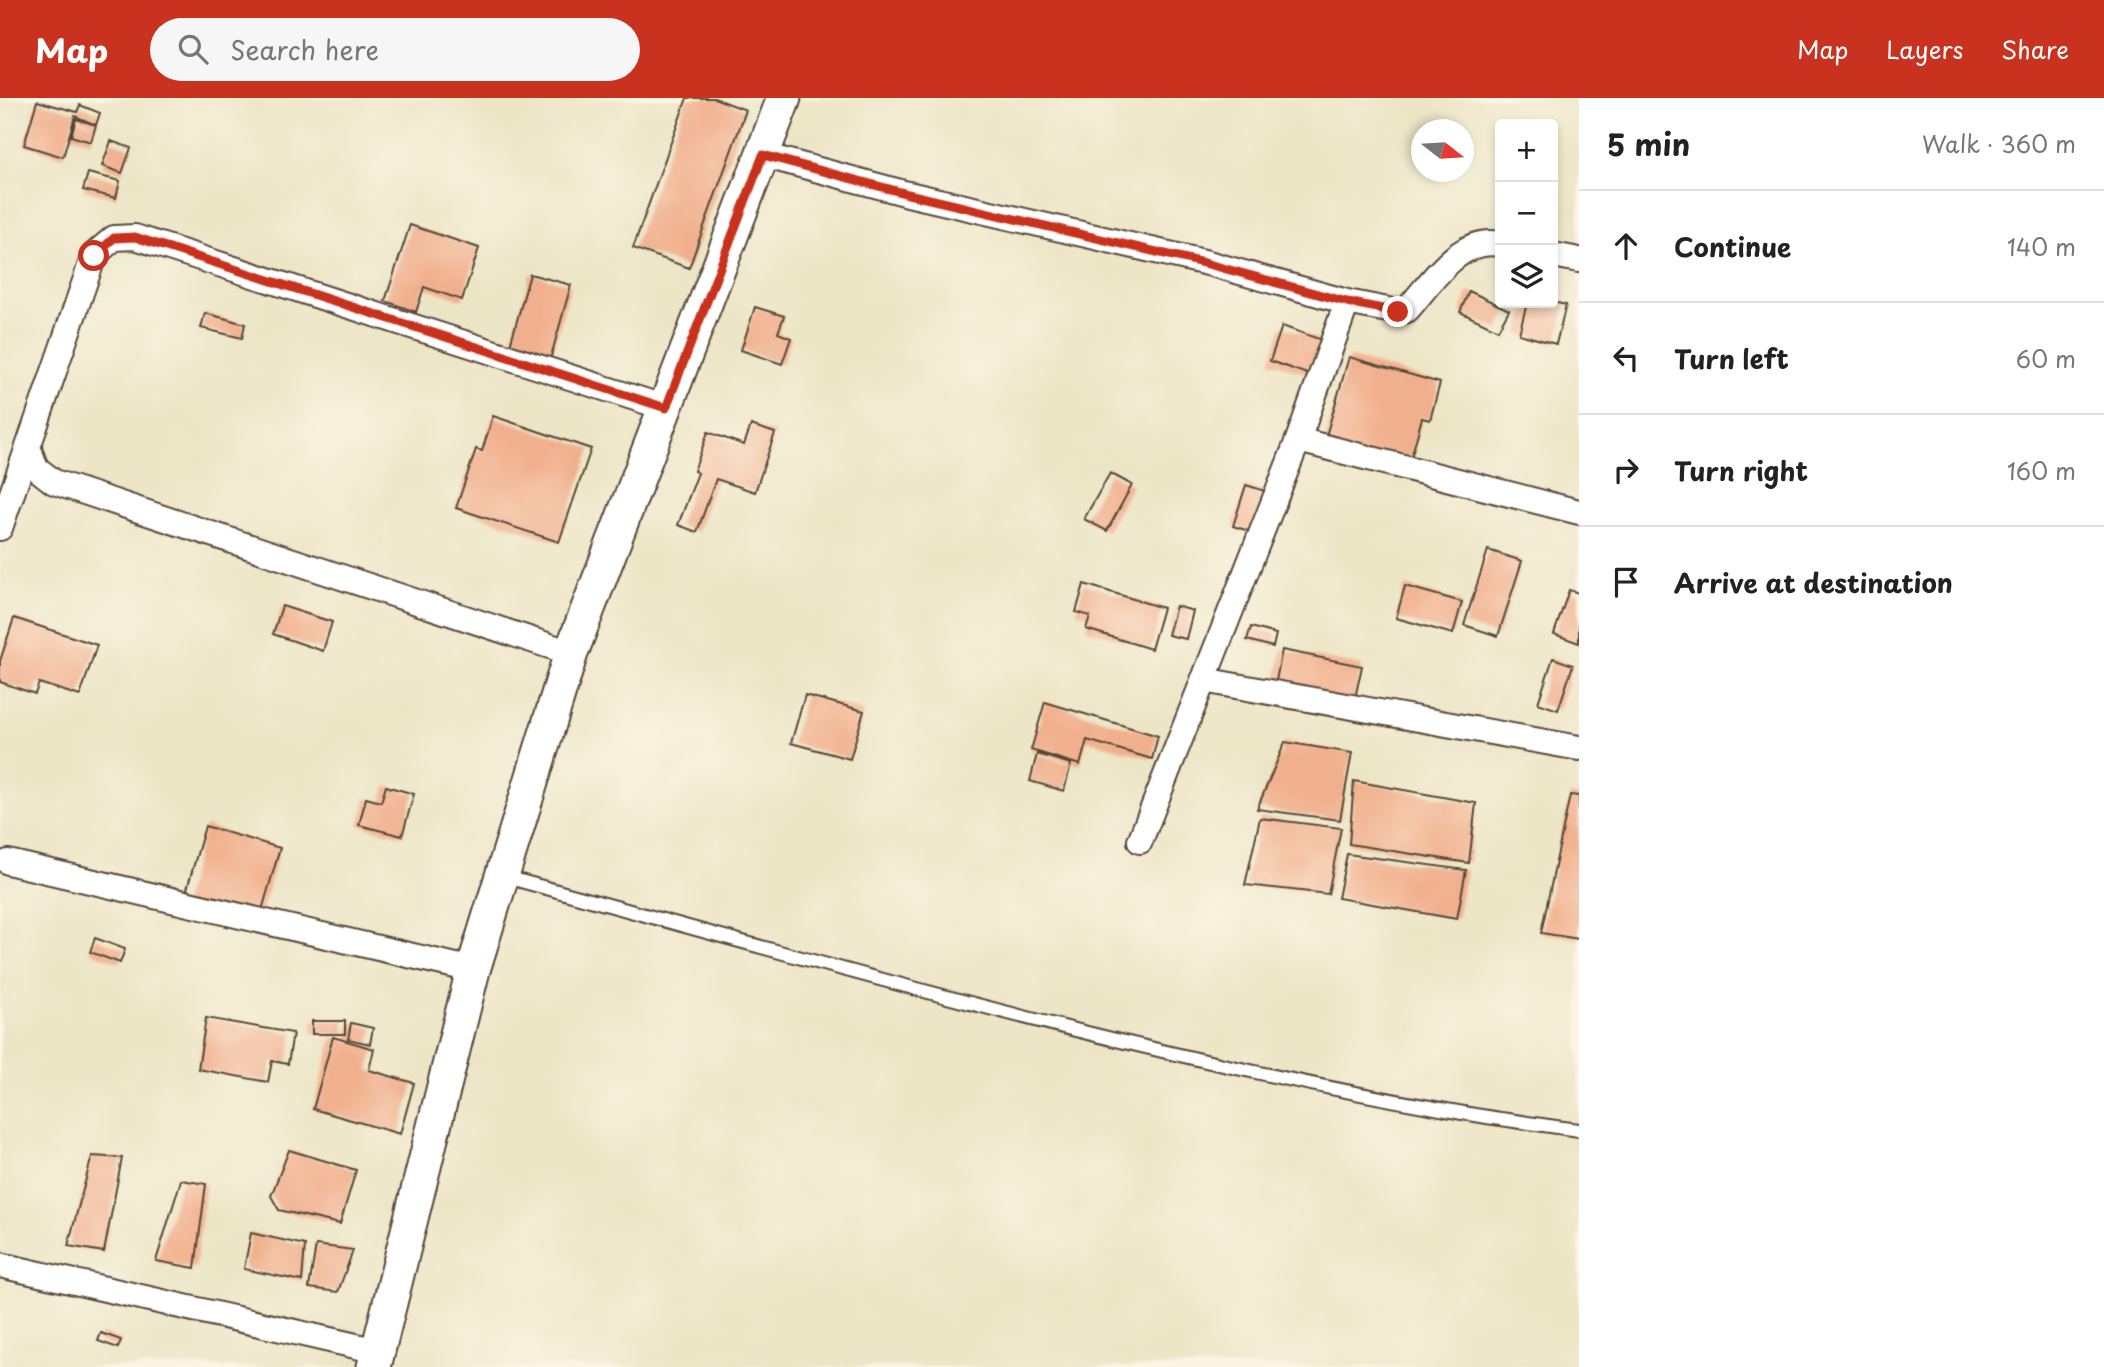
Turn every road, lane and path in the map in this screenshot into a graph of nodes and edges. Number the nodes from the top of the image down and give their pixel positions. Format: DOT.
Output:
graph roads {
  1 [pos="784,98"];
  2 [pos="763,155"];
  3 [pos="1495,243"];
  4 [pos="1558,256"];
  5 [pos="1579,260"];
  6 [pos="1347,302"];
  7 [pos="666,408"];
  8 [pos="1298,440"];
  9 [pos="28,447"];
  10 [pos="1579,512"];
  11 [pos="0,528"];
  12 [pos="570,653"];
  13 [pos="1203,680"];
  14 [pos="1579,748"];
  15 [pos="1140,841"];
  16 [pos="8,862"];
  17 [pos="502,876"];
  18 [pos="473,970"];
  19 [pos="1579,1130"];
  20 [pos="0,1265"];
  21 [pos="376,1359"];
  1 -- 2 [label="street"];
  2 -- 6 [label="street"];
  2 -- 7 [label="street"];
  3 -- 6 [label="street"];
  4 -- 5 [label="street"];
  6 -- 8 [label="street"];
  7 -- 9 [label="street"];
  7 -- 12 [label="street"];
  8 -- 10 [label="street"];
  8 -- 13 [label="street"];
  9 -- 11 [label="street"];
  9 -- 12 [label="street"];
  12 -- 17 [label="street"];
  13 -- 14 [label="street"];
  13 -- 15 [label="street"];
  16 -- 18 [label="street"];
  17 -- 18 [label="street"];
  17 -- 19 [label="lane"];
  18 -- 21 [label="street"];
  20 -- 21 [label="street"];
}
